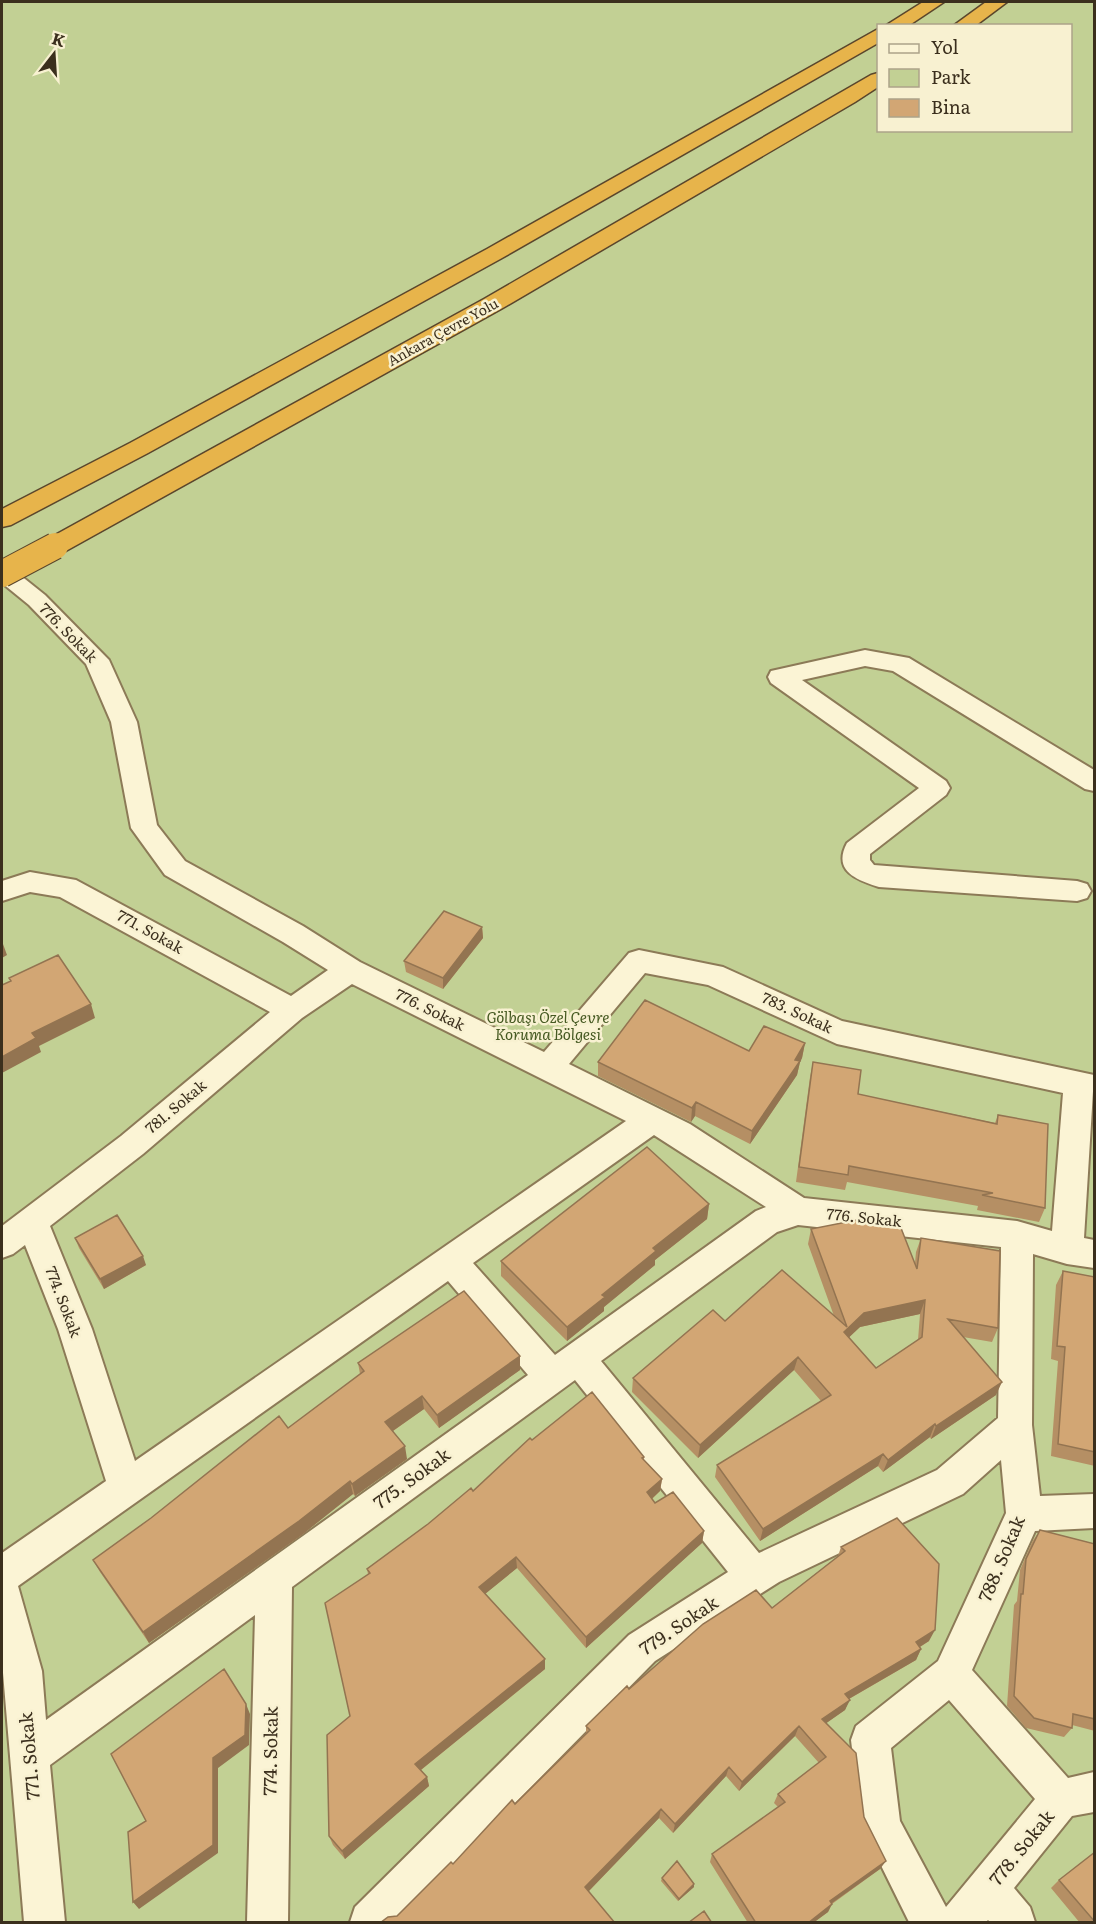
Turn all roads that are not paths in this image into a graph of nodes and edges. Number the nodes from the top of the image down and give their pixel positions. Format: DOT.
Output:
graph roads {
  1 [pos="935,2"];
  2 [pos="1004,2"];
  3 [pos="991,6"];
  4 [pos="897,24"];
  5 [pos="965,24"];
  6 [pos="877,36"];
  7 [pos="877,80"];
  8 [pos="12,514"];
  9 [pos="2,573"];
  10 [pos="1095,782"];
  11 [pos="2,891"];
  12 [pos="1077,891"];
  13 [pos="350,970"];
  14 [pos="292,1010"];
  15 [pos="548,1068"];
  16 [pos="1087,1086"];
  17 [pos="651,1120"];
  18 [pos="798,1211"];
  19 [pos="32,1221"];
  20 [pos="1017,1235"];
  21 [pos="2,1244"];
  22 [pos="1081,1252"];
  23 [pos="450,1260"];
  24 [pos="565,1367"];
  25 [pos="1015,1425"];
  26 [pos="126,1487"];
  27 [pos="1095,1511"];
  28 [pos="1024,1515"];
  29 [pos="2,1575"];
  30 [pos="755,1576"];
  31 [pos="274,1579"];
  32 [pos="2,1592"];
  33 [pos="951,1674"];
  34 [pos="12,1678"];
  35 [pos="30,1756"];
  36 [pos="1078,1795"];
  37 [pos="989,1888"];
  38 [pos="37,1918"];
  39 [pos="268,1923"];
  40 [pos="370,1923"];
  41 [pos="931,1923"];
  42 [pos="960,1923"];
  43 [pos="1015,1923"];
  1 -- 4 [label="highway"];
  2 -- 3 [label="highway"];
  3 -- 5 [label="highway"];
  6 -- 8 [label="highway"];
  7 -- 9 [label="highway, Ankara Çevre Yolu, bridge"];
  9 -- 13 [label="street, 776. Sokak"];
  10 -- 12 [label="street"];
  11 -- 14 [label="street, 771. Sokak"];
  13 -- 14 [label="street, 781. Sokak"];
  13 -- 15 [label="street, 776. Sokak"];
  14 -- 19 [label="street, 781. Sokak"];
  15 -- 16 [label="street, 783. Sokak"];
  15 -- 17 [label="street, 776. Sokak"];
  16 -- 22 [label="street"];
  17 -- 18 [label="street, 776. Sokak"];
  17 -- 23 [label="street"];
  18 -- 20 [label="street, 776. Sokak"];
  18 -- 24 [label="street, 775. Sokak"];
  19 -- 21 [label="street, 781. Sokak"];
  19 -- 26 [label="street, 774. Sokak"];
  20 -- 22 [label="street, 776. Sokak"];
  20 -- 25 [label="street, 788. Sokak"];
  23 -- 24 [label="street"];
  23 -- 26 [label="street"];
  24 -- 30 [label="street"];
  24 -- 31 [label="street, 775. Sokak"];
  25 -- 28 [label="street, 788. Sokak"];
  25 -- 30 [label="street, 779. Sokak"];
  26 -- 29 [label="street"];
  27 -- 28 [label="street"];
  28 -- 33 [label="street, 788. Sokak"];
  30 -- 40 [label="street, 779. Sokak"];
  31 -- 35 [label="street, 775. Sokak"];
  31 -- 39 [label="street, 774. Sokak"];
  32 -- 34 [label="street, 771. Sokak"];
  33 -- 36 [label="street"];
  33 -- 41 [label="street"];
  34 -- 35 [label="street, 771. Sokak"];
  35 -- 38 [label="street, 771. Sokak"];
  36 -- 37 [label="street, 778. Sokak"];
  37 -- 42 [label="street, 778. Sokak"];
  37 -- 43 [label="street"];
}
